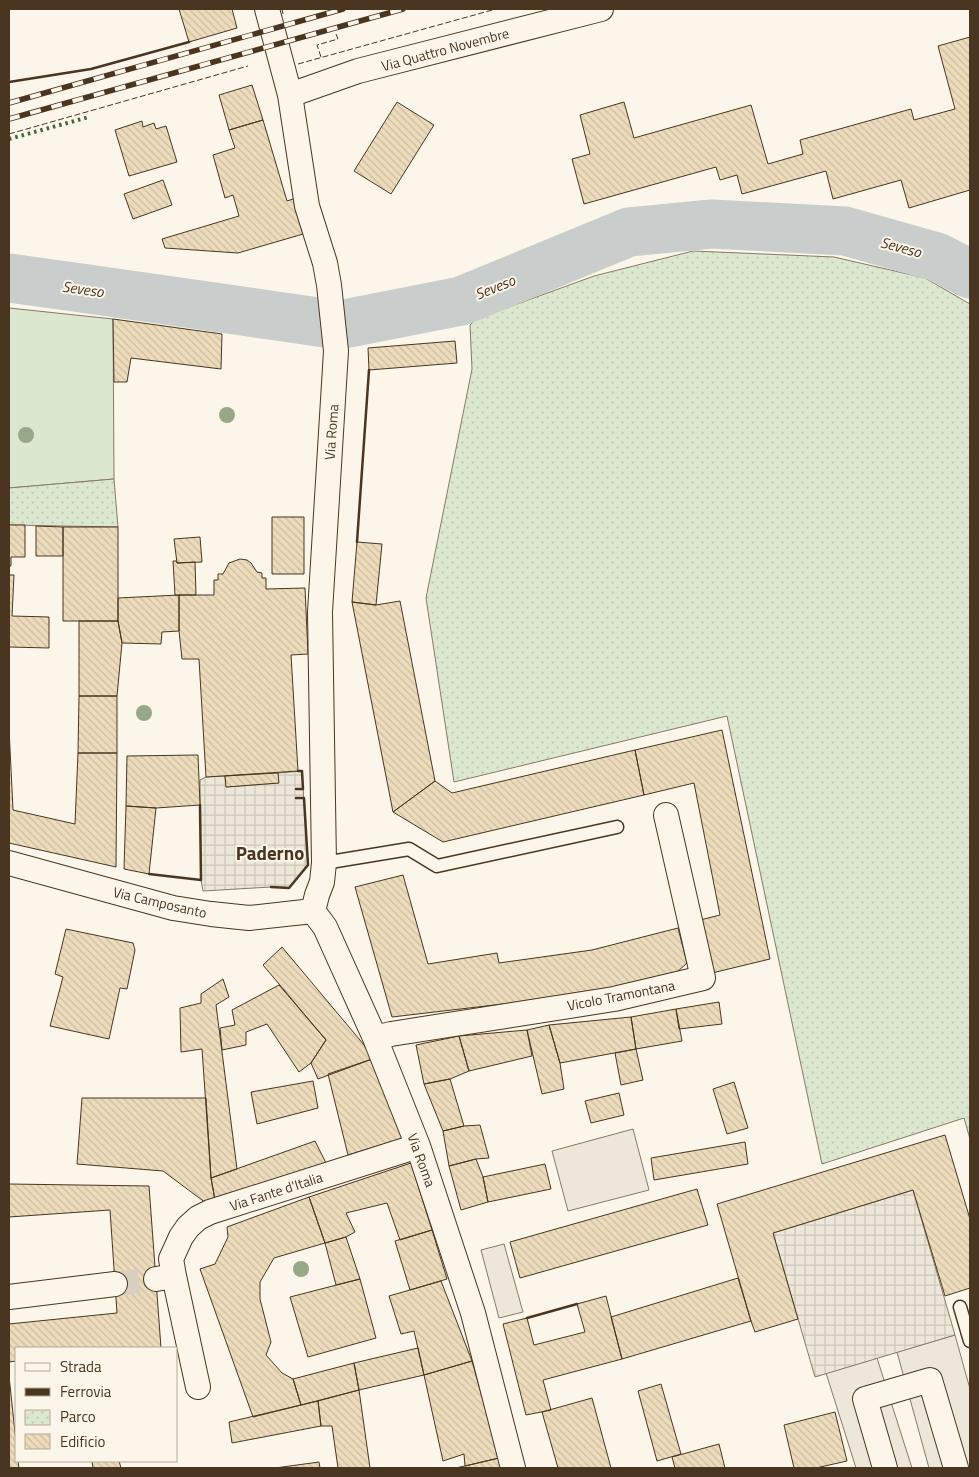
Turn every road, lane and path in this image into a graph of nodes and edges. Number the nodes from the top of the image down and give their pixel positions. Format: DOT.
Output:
graph roads {
  1 [pos="267,9"];
  2 [pos="601,9"];
  3 [pos="290,95"];
  4 [pos="666,815"];
  5 [pos="618,827"];
  6 [pos="9,863"];
  7 [pos="324,863"];
  8 [pos="313,911"];
  9 [pos="375,1038"];
  10 [pos="418,1146"];
  11 [pos="115,1284"];
  12 [pos="9,1297"];
  13 [pos="960,1308"];
  14 [pos="970,1341"];
  15 [pos="198,1388"];
  16 [pos="513,1468"];
  17 [pos="885,1468"];
  18 [pos="956,1468"];
  1 -- 3 [label="street, Via Roma"];
  2 -- 3 [label="street, Via Quattro Novembre"];
  3 -- 7 [label="street, Via Roma"];
  4 -- 9 [label="street, Vicolo Tramontana"];
  5 -- 7 [label="lane"];
  6 -- 8 [label="street, Via Camposanto"];
  7 -- 8 [label="street, Via Roma"];
  8 -- 9 [label="street, Via Roma"];
  9 -- 10 [label="street, Via Roma"];
  10 -- 15 [label="street, Via Fante d'Italia"];
  10 -- 16 [label="street, Via Roma"];
  11 -- 12 [label="street"];
  13 -- 14 [label="lane"];
  17 -- 18 [label="street"];
}
